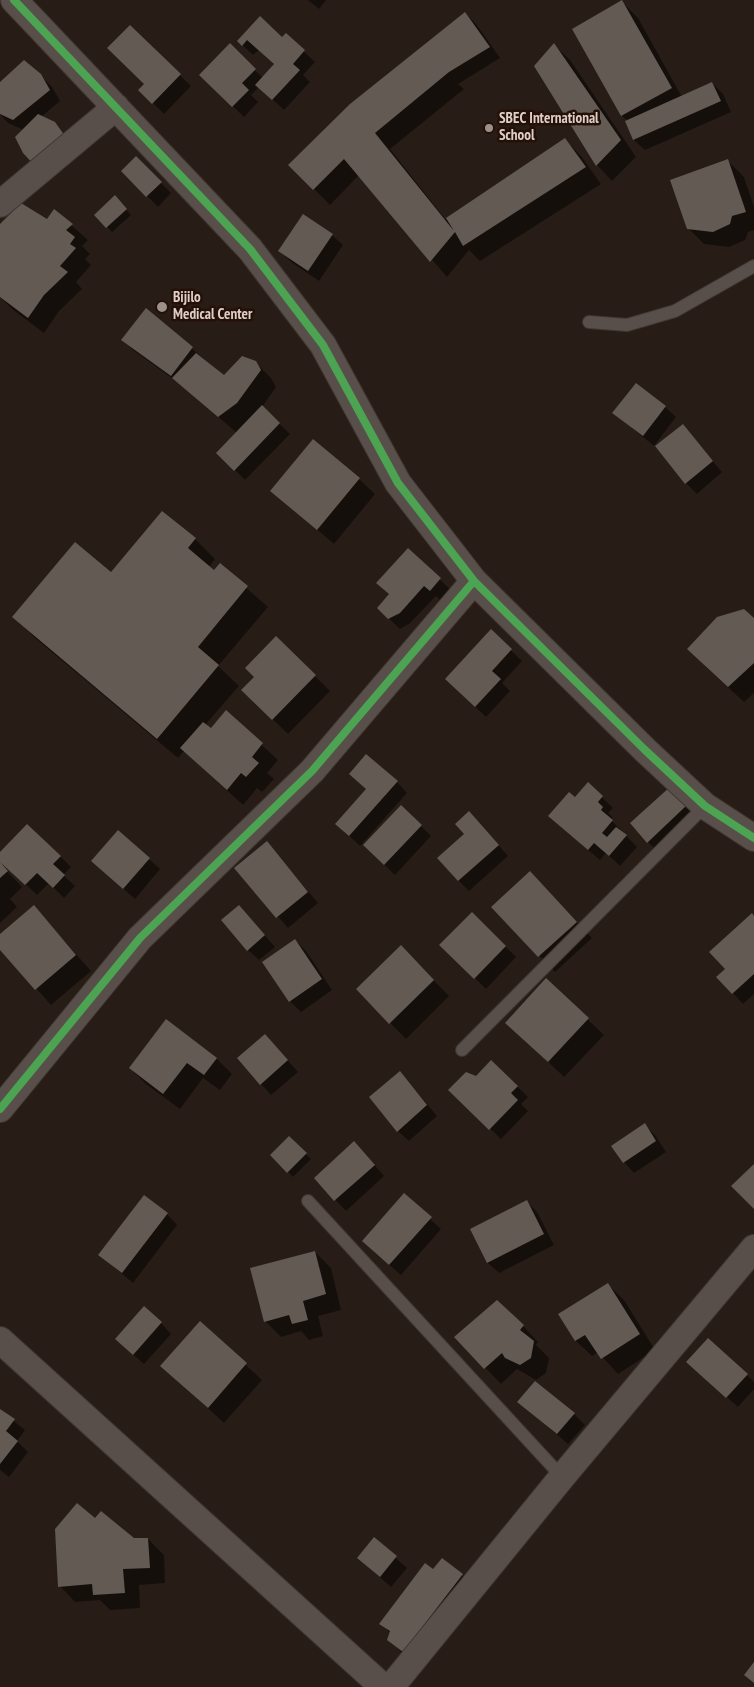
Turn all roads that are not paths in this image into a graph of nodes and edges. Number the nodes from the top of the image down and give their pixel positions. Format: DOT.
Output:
graph roads {
  1 [pos="14,0"];
  2 [pos="116,107"];
  3 [pos="0,204"];
  4 [pos="754,266"];
  5 [pos="589,322"];
  6 [pos="474,581"];
  7 [pos="705,806"];
  8 [pos="754,837"];
  9 [pos="462,1050"];
  10 [pos="0,1109"];
  11 [pos="308,1200"];
  12 [pos="754,1248"];
  13 [pos="0,1340"];
  14 [pos="562,1477"];
  15 [pos="383,1687"];
  16 [pos="391,1687"];
  1 -- 2 [label="street"];
  2 -- 3 [label="street"];
  2 -- 6 [label="street"];
  4 -- 5 [label="lane"];
  6 -- 7 [label="street"];
  6 -- 10 [label="street"];
  7 -- 8 [label="street"];
  7 -- 9 [label="lane"];
  11 -- 14 [label="lane"];
  12 -- 14 [label="street"];
  13 -- 15 [label="street"];
  14 -- 16 [label="street"];
}
